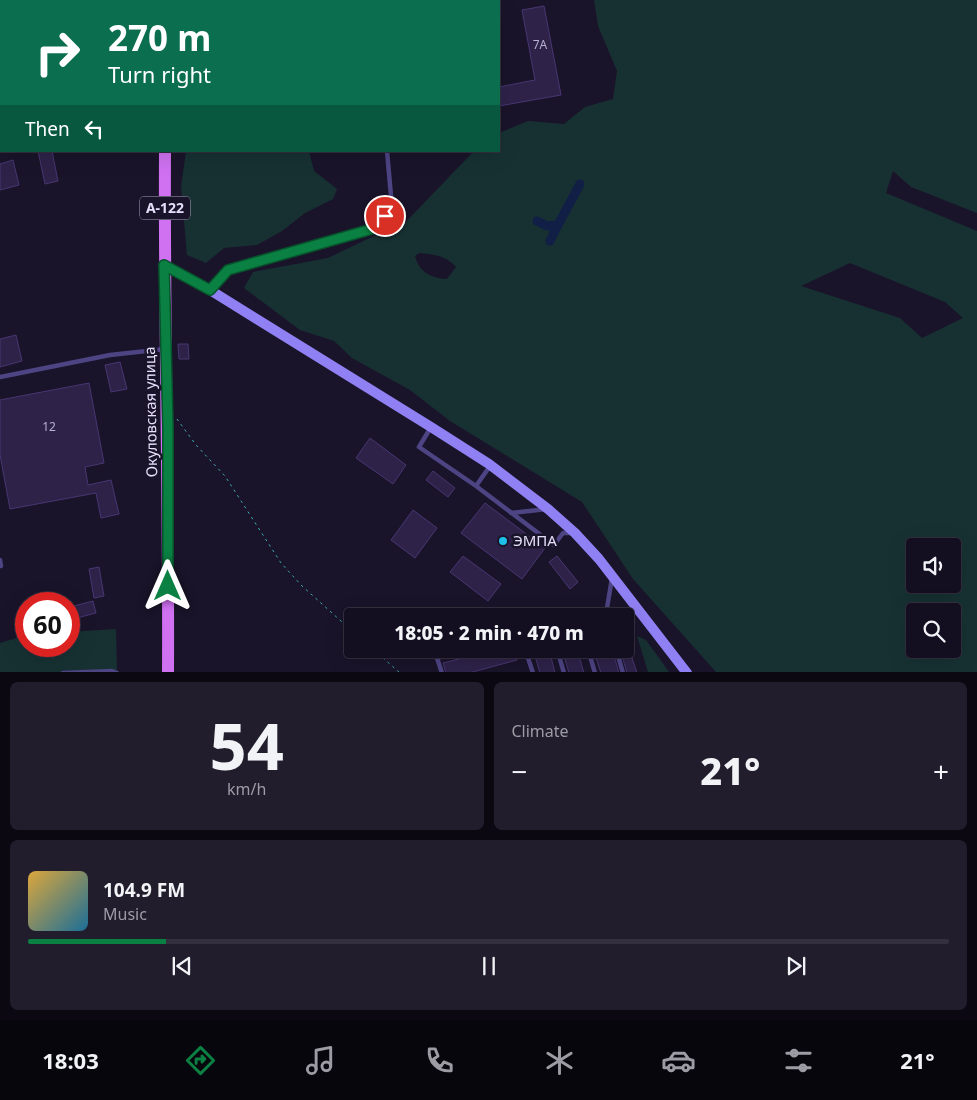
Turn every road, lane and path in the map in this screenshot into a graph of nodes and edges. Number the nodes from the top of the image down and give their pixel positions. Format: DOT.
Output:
graph roads {
  1 [pos="165,152"];
  2 [pos="387,152"];
  3 [pos="164,265"];
  4 [pos="210,290"];
  5 [pos="167,349"];
  6 [pos="0,377"];
  7 [pos="175,416"];
  8 [pos="431,427"];
  9 [pos="491,466"];
  10 [pos="476,486"];
  11 [pos="548,509"];
  12 [pos="511,513"];
  13 [pos="575,533"];
  14 [pos="0,560"];
  15 [pos="0,566"];
  16 [pos="613,577"];
  17 [pos="607,608"];
  18 [pos="344,623"];
  19 [pos="384,658"];
  20 [pos="437,658"];
  21 [pos="528,658"];
  22 [pos="560,658"];
  23 [pos="591,658"];
  24 [pos="619,658"];
  25 [pos="62,672"];
  26 [pos="117,672"];
  27 [pos="168,672"];
  28 [pos="400,672"];
  29 [pos="442,672"];
  30 [pos="533,672"];
  31 [pos="564,672"];
  32 [pos="595,672"];
  33 [pos="623,672"];
  34 [pos="686,672"];
  1 -- 3 [label="main road, Окуловская улица / А-122"];
  2 -- 4 [label="lane"];
  3 -- 4 [label="main road"];
  3 -- 5 [label="main road, Окуловская улица / А-122"];
  4 -- 8 [label="main road"];
  5 -- 6 [label="lane"];
  5 -- 27 [label="main road, Окуловская улица / А-122"];
  7 -- 18 [label="path"];
  8 -- 9 [label="main road"];
  8 -- 10 [label="lane"];
  9 -- 10 [label="lane"];
  9 -- 11 [label="main road"];
  10 -- 12 [label="lane"];
  11 -- 12 [label="lane"];
  11 -- 13 [label="main road"];
  12 -- 13 [label="lane"];
  13 -- 16 [label="main road"];
  14 -- 15 [label="lane"];
  16 -- 17 [label="lane"];
  16 -- 34 [label="main road"];
  19 -- 28 [label="path"];
  20 -- 29 [label="lane"];
  21 -- 30 [label="lane"];
  22 -- 31 [label="lane"];
  23 -- 32 [label="lane"];
  24 -- 33 [label="lane"];
  25 -- 26 [label="lane"];
}
